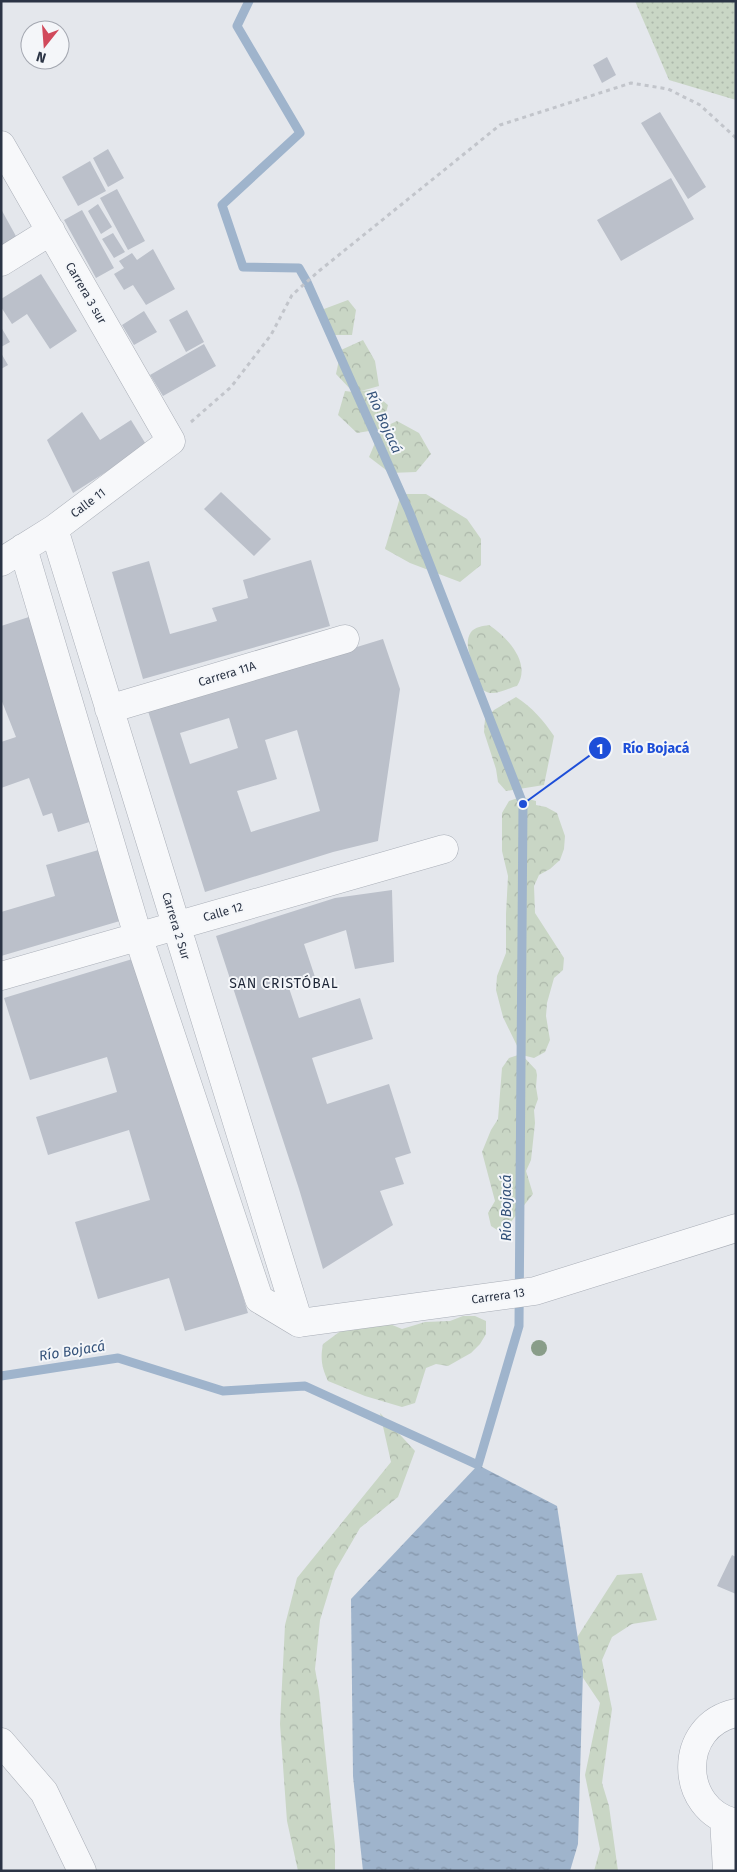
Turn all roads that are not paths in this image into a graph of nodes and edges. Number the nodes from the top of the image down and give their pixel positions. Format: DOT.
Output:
graph roads {
  1 [pos="1,144"];
  2 [pos="51,231"];
  3 [pos="1,262"];
  4 [pos="171,441"];
  5 [pos="54,529"];
  6 [pos="12,555"];
  7 [pos="345,639"];
  8 [pos="109,709"];
  9 [pos="444,849"];
  10 [pos="176,925"];
  11 [pos="138,936"];
  12 [pos="1,976"];
  13 [pos="736,1228"];
  14 [pos="299,1323"];
  15 [pos="736,1713"];
  16 [pos="1,1742"];
  17 [pos="730,1821"];
  18 [pos="82,1871"];
  19 [pos="728,1871"];
  1 -- 2 [label="street, Carrera 3 sur"];
  2 -- 3 [label="street"];
  2 -- 4 [label="street, Carrera 3 sur"];
  4 -- 5 [label="street, Calle 11"];
  5 -- 6 [label="street, Calle 11"];
  5 -- 8 [label="street, Carrera 2 Sur"];
  6 -- 11 [label="street"];
  7 -- 8 [label="street, Carrera 11A"];
  8 -- 10 [label="street, Carrera 2 Sur"];
  9 -- 10 [label="street, Calle 12"];
  10 -- 11 [label="street, Calle 12"];
  10 -- 14 [label="street, Carrera 2 Sur"];
  11 -- 12 [label="street, Calle 12"];
  11 -- 14 [label="street"];
  13 -- 14 [label="street, Carrera 13"];
  15 -- 17 [label="street"];
  16 -- 18 [label="street"];
  17 -- 19 [label="street"];
}
